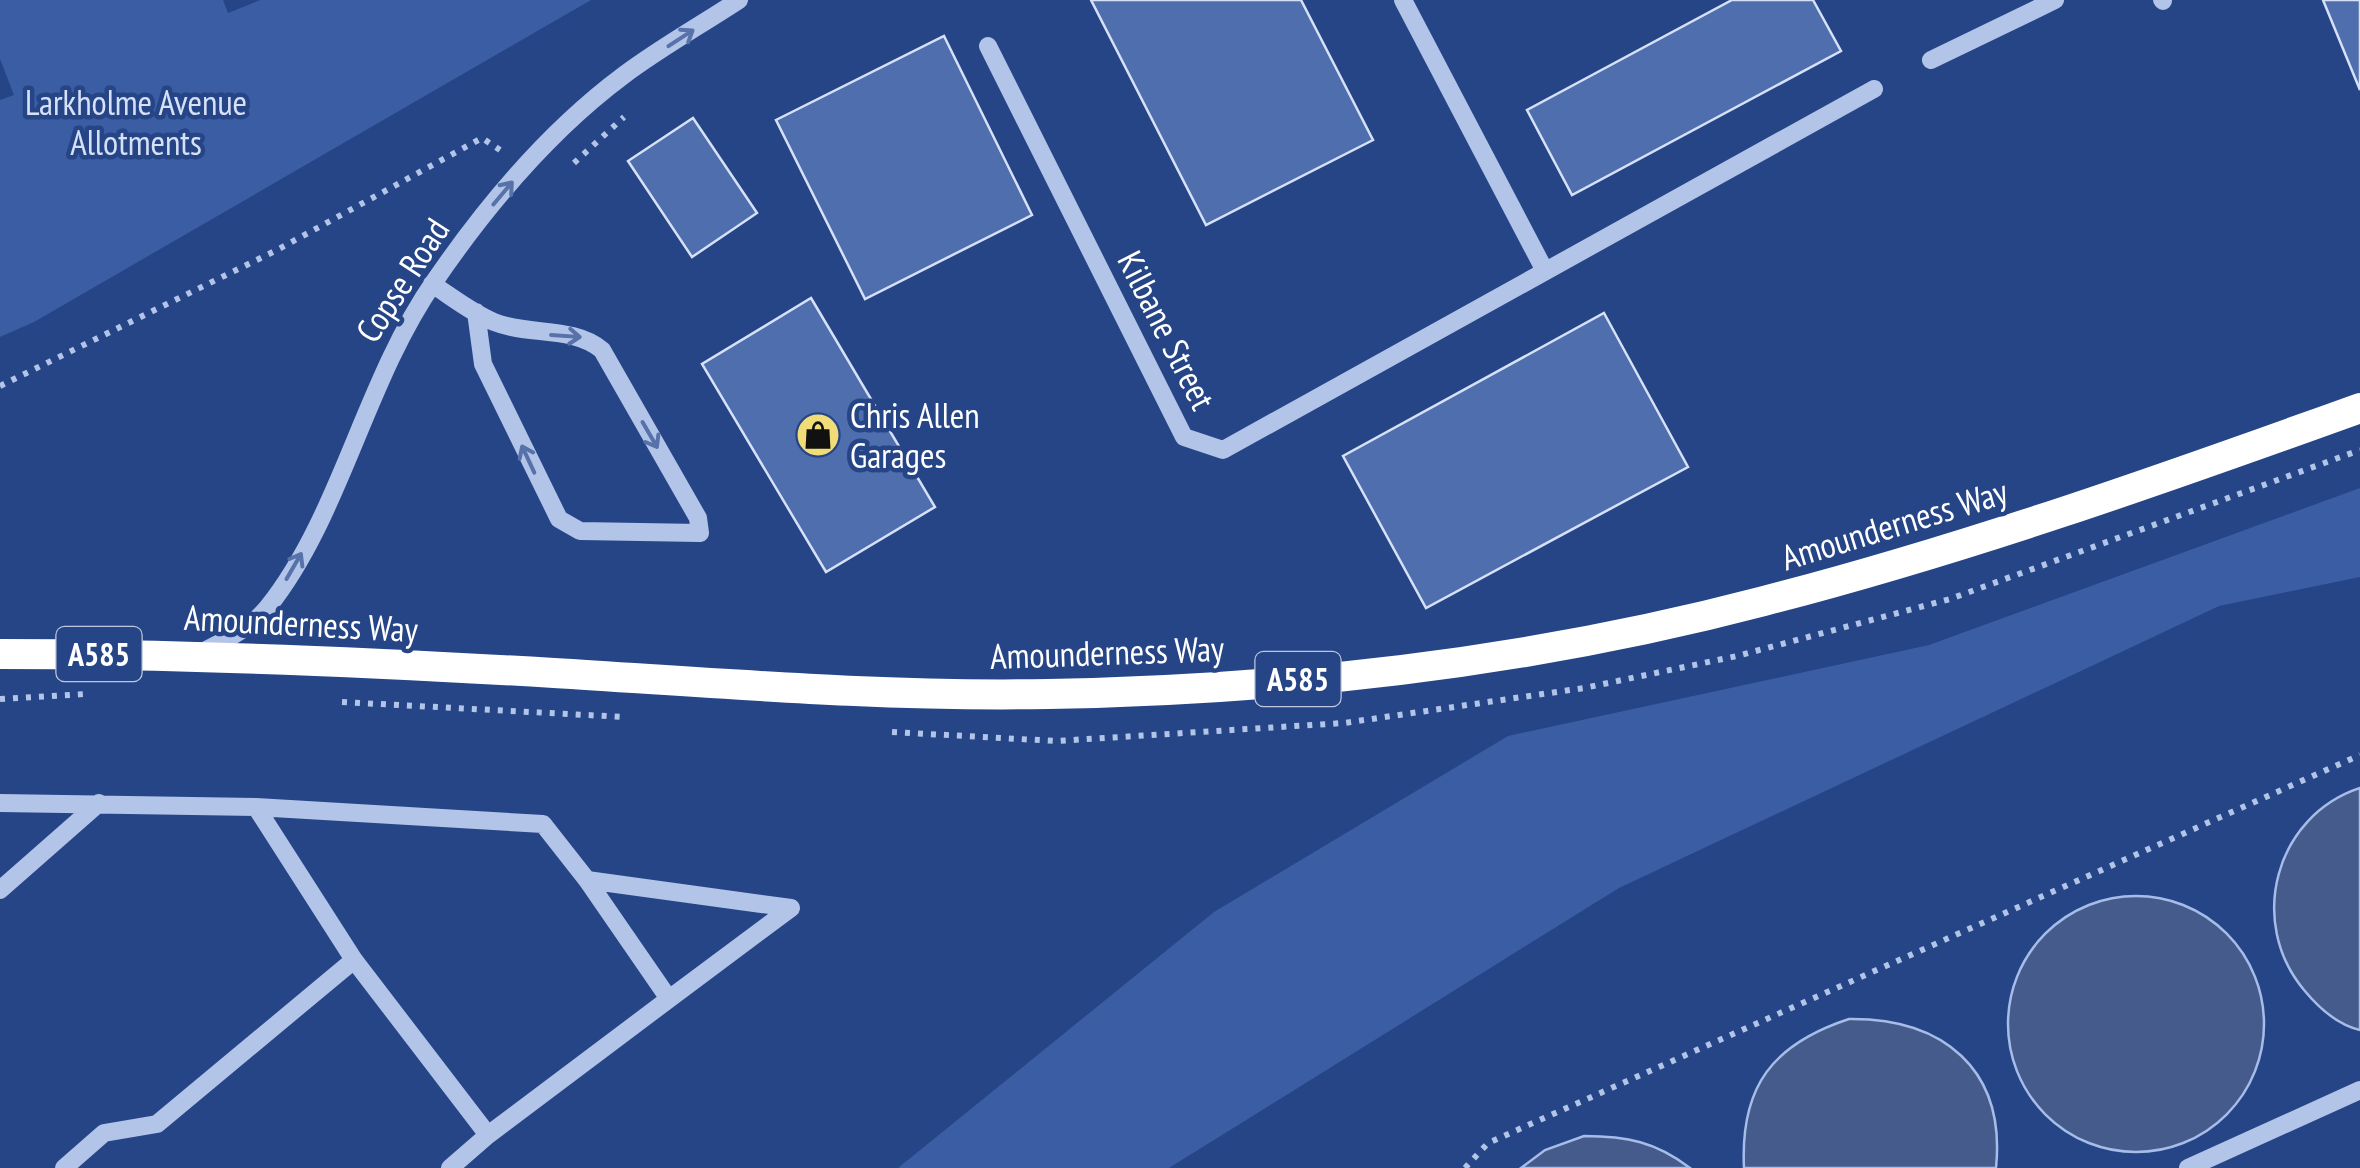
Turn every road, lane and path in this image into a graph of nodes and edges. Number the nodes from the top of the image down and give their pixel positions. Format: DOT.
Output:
graph roads {
  1 [pos="739,0"];
  2 [pos="1403,0"];
  3 [pos="2055,0"];
  4 [pos="988,46"];
  5 [pos="1931,60"];
  6 [pos="1874,89"];
  7 [pos="526,166"];
  8 [pos="1545,270"];
  9 [pos="432,284"];
  10 [pos="476,312"];
  11 [pos="0,386"];
  12 [pos="2360,408"];
  13 [pos="0,654"];
  14 [pos="199,654"];
  15 [pos="2360,755"];
  16 [pos="99,803"];
  17 [pos="0,804"];
  18 [pos="256,807"];
  19 [pos="587,880"];
  20 [pos="0,890"];
  21 [pos="354,960"];
  22 [pos="669,999"];
  23 [pos="2360,1090"];
  24 [pos="488,1135"];
  25 [pos="64,1168"];
  26 [pos="450,1168"];
  27 [pos="1465,1168"];
  28 [pos="2188,1168"];
  7 -- 1 [label="street, Copse Road, one-way"];
  2 -- 8 [label="street"];
  3 -- 5 [label="street"];
  4 -- 8 [label="street, Kilbane Street"];
  6 -- 8 [label="street, Kilbane Street"];
  9 -- 7 [label="street, Copse Road, one-way"];
  7 -- 11 [label="path"];
  9 -- 10 [label="street"];
  14 -- 9 [label="street, Copse Road, one-way"];
  10 -- 10 [label="street, one-way"];
  12 -- 14 [label="highway, Amounderness Way / A585"];
  13 -- 14 [label="highway, Amounderness Way / A585"];
  15 -- 27 [label="path"];
  16 -- 17 [label="street"];
  16 -- 18 [label="street"];
  16 -- 20 [label="street"];
  18 -- 19 [label="street"];
  18 -- 21 [label="street"];
  19 -- 22 [label="street"];
  19 -- 22 [label="street"];
  21 -- 24 [label="street"];
  21 -- 25 [label="street"];
  22 -- 24 [label="street"];
  23 -- 28 [label="street"];
  24 -- 26 [label="street"];
}
